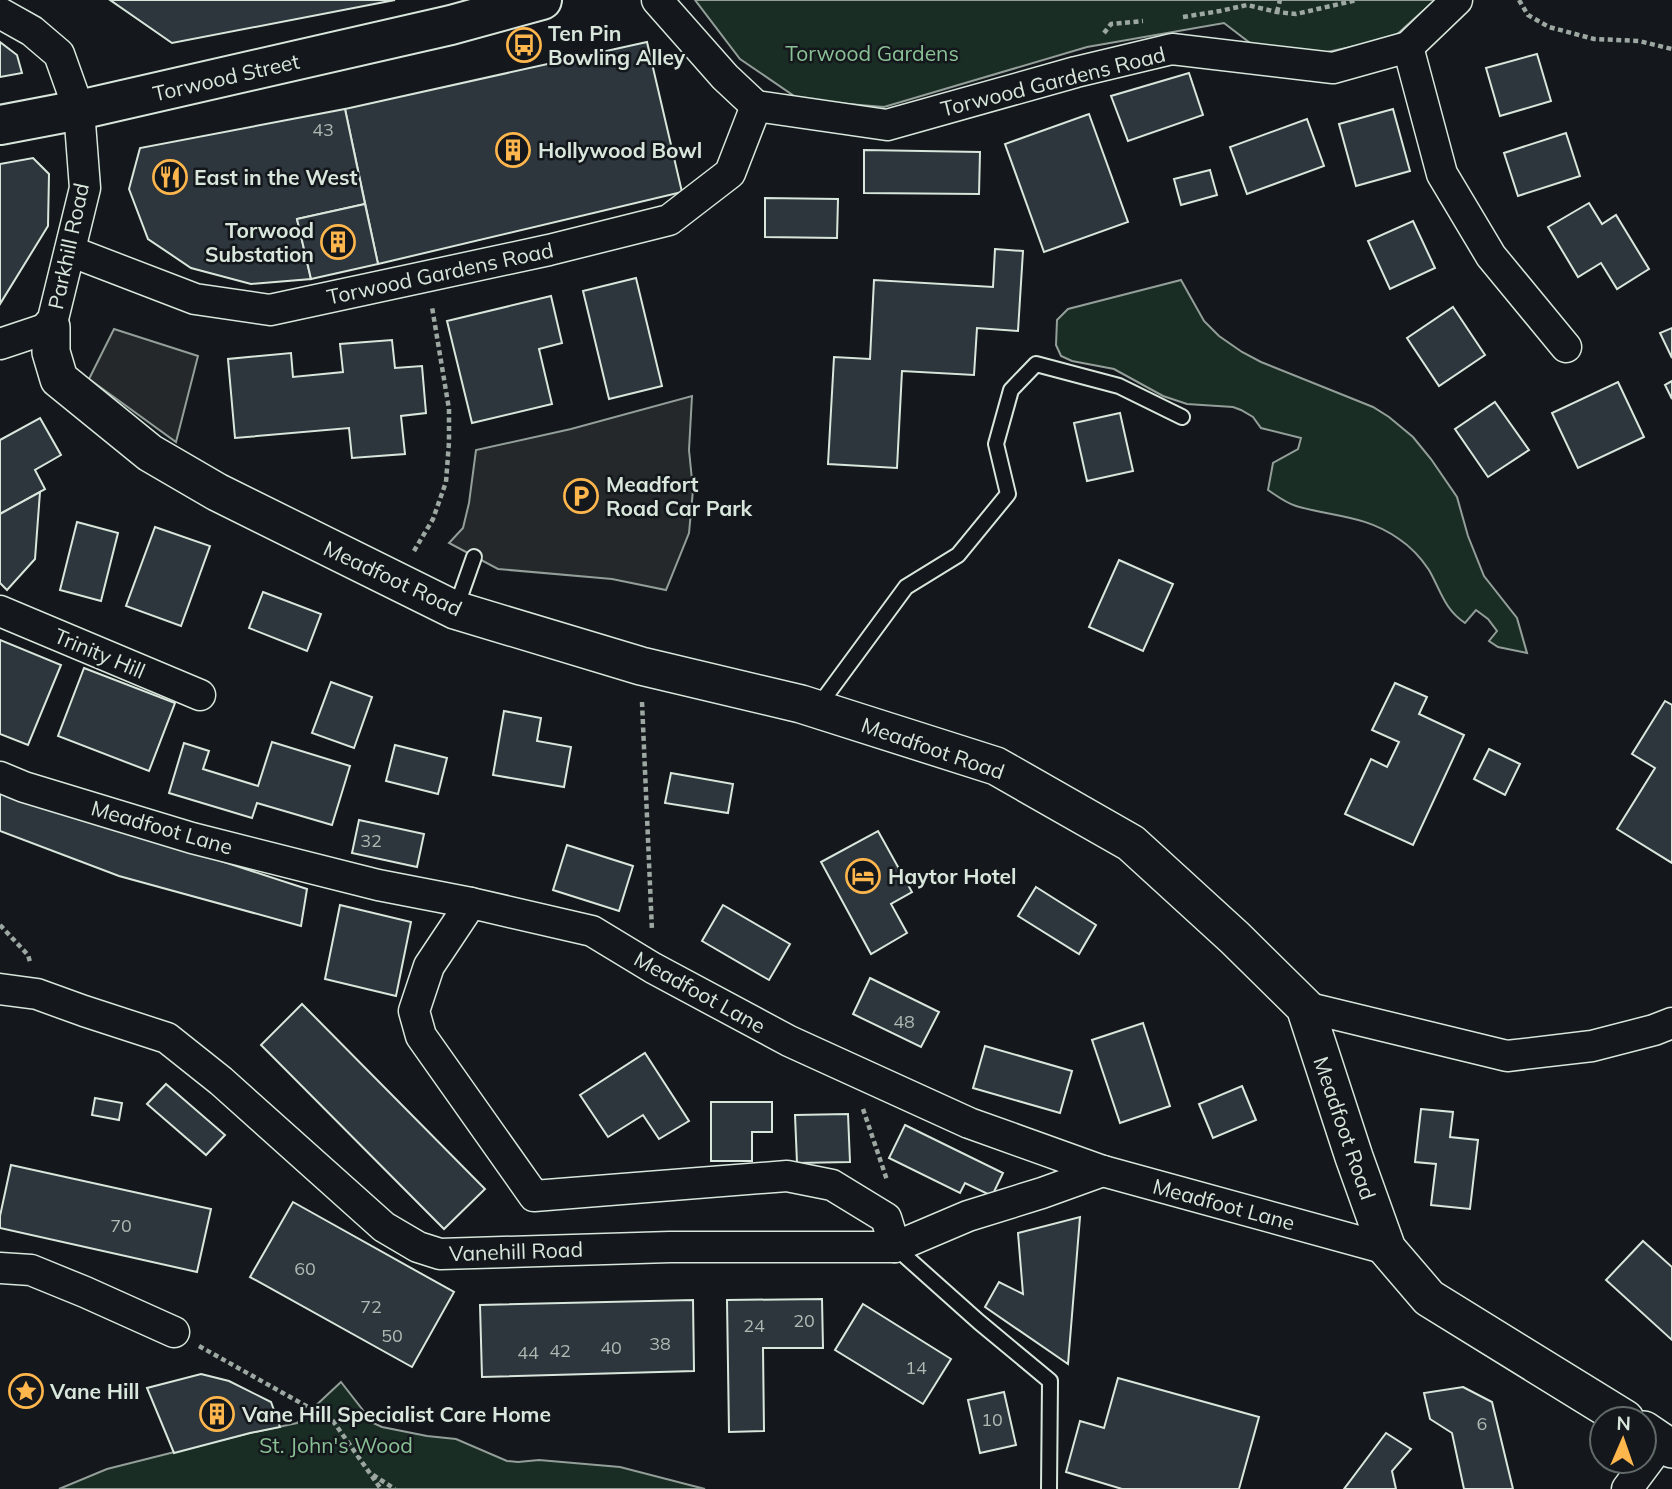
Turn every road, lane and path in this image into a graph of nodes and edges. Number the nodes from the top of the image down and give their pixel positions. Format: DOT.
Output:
graph roads {
  1 [pos="542,0"];
  2 [pos="657,0"];
  3 [pos="1280,0"];
  4 [pos="1357,0"];
  5 [pos="1457,0"];
  6 [pos="1519,0"];
  7 [pos="1247,5"];
  8 [pos="1277,12"];
  9 [pos="0,13"];
  10 [pos="450,13"];
  11 [pos="1408,47"];
  12 [pos="1672,49"];
  13 [pos="756,106"];
  14 [pos="79,110"];
  15 [pos="0,125"];
  16 [pos="70,251"];
  17 [pos="427,276"];
  18 [pos="51,327"];
  19 [pos="0,344"];
  20 [pos="1566,347"];
  21 [pos="1182,417"];
  22 [pos="414,551"];
  23 [pos="474,556"];
  24 [pos="455,610"];
  25 [pos="0,611"];
  26 [pos="641,666"];
  27 [pos="200,695"];
  28 [pos="816,709"];
  29 [pos="0,777"];
  30 [pos="471,903"];
  31 [pos="0,925"];
  32 [pos="653,968"];
  33 [pos="0,989"];
  34 [pos="37,993"];
  35 [pos="1305,1007"];
  36 [pos="1672,1023"];
  37 [pos="1103,1171"];
  38 [pos="895,1247"];
  39 [pos="1387,1249"];
  40 [pos="0,1268"];
  41 [pos="174,1332"];
  42 [pos="1602,1405"];
  43 [pos="1664,1442"];
  44 [pos="369,1472"];
  45 [pos="381,1489"];
  46 [pos="395,1489"];
  47 [pos="1049,1489"];
  48 [pos="1628,1489"];
  1 -- 10 [label="main road, Torwood Street"];
  2 -- 13 [label="street"];
  3 -- 8 [label="path"];
  4 -- 8 [label="path"];
  5 -- 11 [label="street, Torwood Gardens Road"];
  6 -- 12 [label="path"];
  7 -- 8 [label="path"];
  9 -- 14 [label="street, Parkhill Road"];
  10 -- 14 [label="main road, Torwood Street"];
  11 -- 13 [label="street, Torwood Gardens Road"];
  11 -- 20 [label="street"];
  13 -- 17 [label="street, Torwood Gardens Road"];
  14 -- 15 [label="main road, Torwood Street"];
  14 -- 16 [label="street, Parkhill Road"];
  16 -- 17 [label="street, Torwood Gardens Road"];
  16 -- 18 [label="street, Parkhill Road"];
  17 -- 22 [label="path"];
  18 -- 19 [label="street, Parkhill Road"];
  18 -- 24 [label="street, Meadfoot Road"];
  21 -- 28 [label="lane"];
  23 -- 24 [label="lane"];
  24 -- 26 [label="street, Meadfoot Road"];
  25 -- 27 [label="street, Trinity Hill"];
  26 -- 28 [label="street, Meadfoot Road"];
  26 -- 32 [label="path"];
  28 -- 35 [label="street, Meadfoot Road"];
  29 -- 30 [label="street, Meadfoot Lane"];
  30 -- 32 [label="street, Meadfoot Lane"];
  30 -- 38 [label="street"];
  31 -- 34 [label="path"];
  32 -- 37 [label="street, Meadfoot Lane"];
  33 -- 34 [label="street, Vanehill Road"];
  34 -- 38 [label="street, Vanehill Road"];
  35 -- 36 [label="street"];
  35 -- 39 [label="street, Meadfoot Road"];
  37 -- 38 [label="street, Vanehill Road"];
  37 -- 39 [label="street, Meadfoot Lane"];
  38 -- 47 [label="lane"];
  39 -- 42 [label="street, Meadfoot Road"];
  40 -- 41 [label="street"];
  41 -- 44 [label="path"];
  43 -- 48 [label="street"];
  44 -- 45 [label="path"];
  44 -- 46 [label="path"];
}
